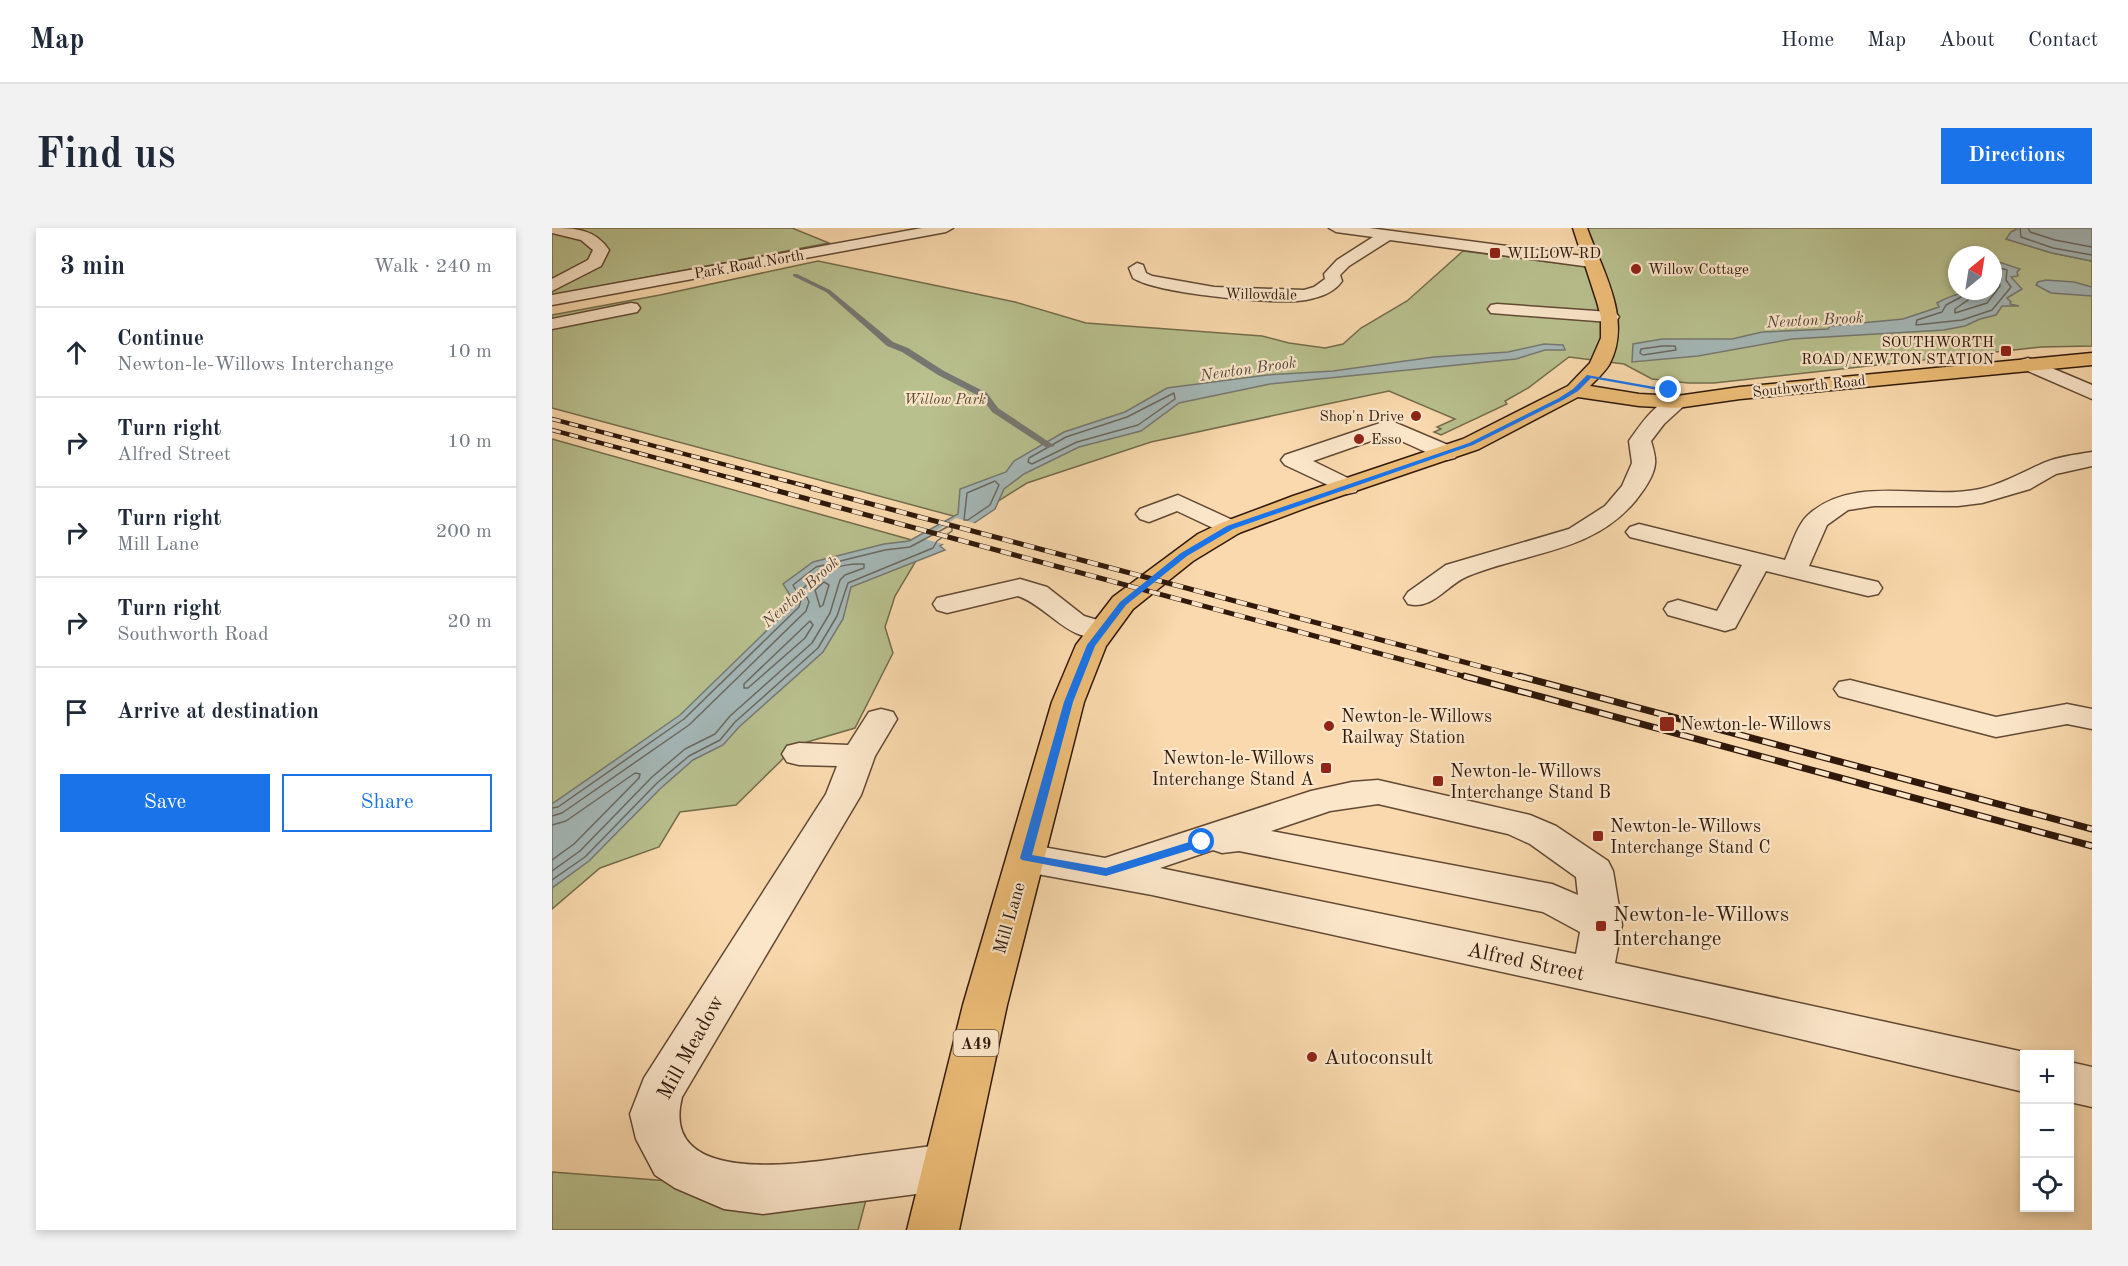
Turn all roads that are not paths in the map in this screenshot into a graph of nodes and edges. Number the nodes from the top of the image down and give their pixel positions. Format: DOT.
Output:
graph roads {
  1 [pos="946,228"];
  2 [pos="1336,228"];
  3 [pos="1580,228"];
  4 [pos="552,229"];
  5 [pos="1387,235"];
  6 [pos="1591,262"];
  7 [pos="1136,275"];
  8 [pos="552,286"];
  9 [pos="552,300"];
  10 [pos="654,304"];
  11 [pos="1497,309"];
  12 [pos="1610,317"];
  13 [pos="552,324"];
  14 [pos="2092,359"];
  15 [pos="2028,364"];
  16 [pos="1582,383"];
  17 [pos="1740,393"];
  18 [pos="2092,393"];
  19 [pos="1677,402"];
  20 [pos="1448,453"];
  21 [pos="2092,459"];
  22 [pos="1347,487"];
  23 [pos="1203,492"];
  24 [pos="1178,502"];
  25 [pos="1149,514"];
  26 [pos="1230,528"];
  27 [pos="1639,532"];
  28 [pos="1752,559"];
  29 [pos="1794,570"];
  30 [pos="1868,588"];
  31 [pos="1418,598"];
  32 [pos="947,604"];
  33 [pos="1678,609"];
  34 [pos="1101,630"];
  35 [pos="1850,689"];
  36 [pos="881,719"];
  37 [pos="2092,719"];
  38 [pos="799,754"];
  39 [pos="858,756"];
  40 [pos="1202,842"];
  41 [pos="1026,858"];
  42 [pos="1106,872"];
  43 [pos="1602,925"];
  44 [pos="1592,975"];
  45 [pos="2020,1071"];
  46 [pos="2074,1083"];
  47 [pos="2092,1087"];
  48 [pos="947,1167"];
  49 [pos="933,1230"];
  1 -- 9 [label="street, Park Road North"];
  2 -- 5 [label="street"];
  3 -- 6 [label="main road, A49"];
  4 -- 8 [label="street"];
  5 -- 6 [label="street"];
  5 -- 7 [label="street, Willowdale"];
  6 -- 12 [label="main road, A49"];
  10 -- 13 [label="street"];
  11 -- 12 [label="street"];
  12 -- 16 [label="main road, A49"];
  14 -- 15 [label="main road, Southworth Road"];
  15 -- 17 [label="main road, Southworth Road"];
  15 -- 18 [label="street"];
  16 -- 17 [label="main road, Southworth Road"];
  16 -- 19 [label="main road, Southworth Road"];
  16 -- 20 [label="main road, Mill Lane / A49"];
  17 -- 19 [label="main road, Southworth Road"];
  19 -- 31 [label="street"];
  20 -- 22 [label="main road, Mill Lane / A49"];
  20 -- 22 [label="street"];
  21 -- 29 [label="street"];
  22 -- 26 [label="main road, Mill Lane / A49"];
  23 -- 24 [label="street"];
  24 -- 25 [label="street"];
  24 -- 26 [label="street"];
  26 -- 34 [label="main road, Mill Lane / A49"];
  27 -- 28 [label="street"];
  28 -- 29 [label="street"];
  28 -- 33 [label="street"];
  29 -- 30 [label="street"];
  32 -- 34 [label="street"];
  34 -- 41 [label="main road, Mill Lane / A49"];
  35 -- 37 [label="street"];
  36 -- 39 [label="street, Mill Meadow"];
  38 -- 39 [label="street"];
  39 -- 48 [label="street, Mill Meadow"];
  40 -- 42 [label="street"];
  40 -- 43 [label="street"];
  40 -- 43 [label="street"];
  41 -- 42 [label="street, Alfred Street"];
  41 -- 48 [label="main road, Mill Lane / A49"];
  42 -- 44 [label="street, Alfred Street"];
  43 -- 44 [label="street"];
  44 -- 45 [label="street, Alfred Street"];
  46 -- 47 [label="street"];
  48 -- 49 [label="main road, Mill Lane / A49"];
}
